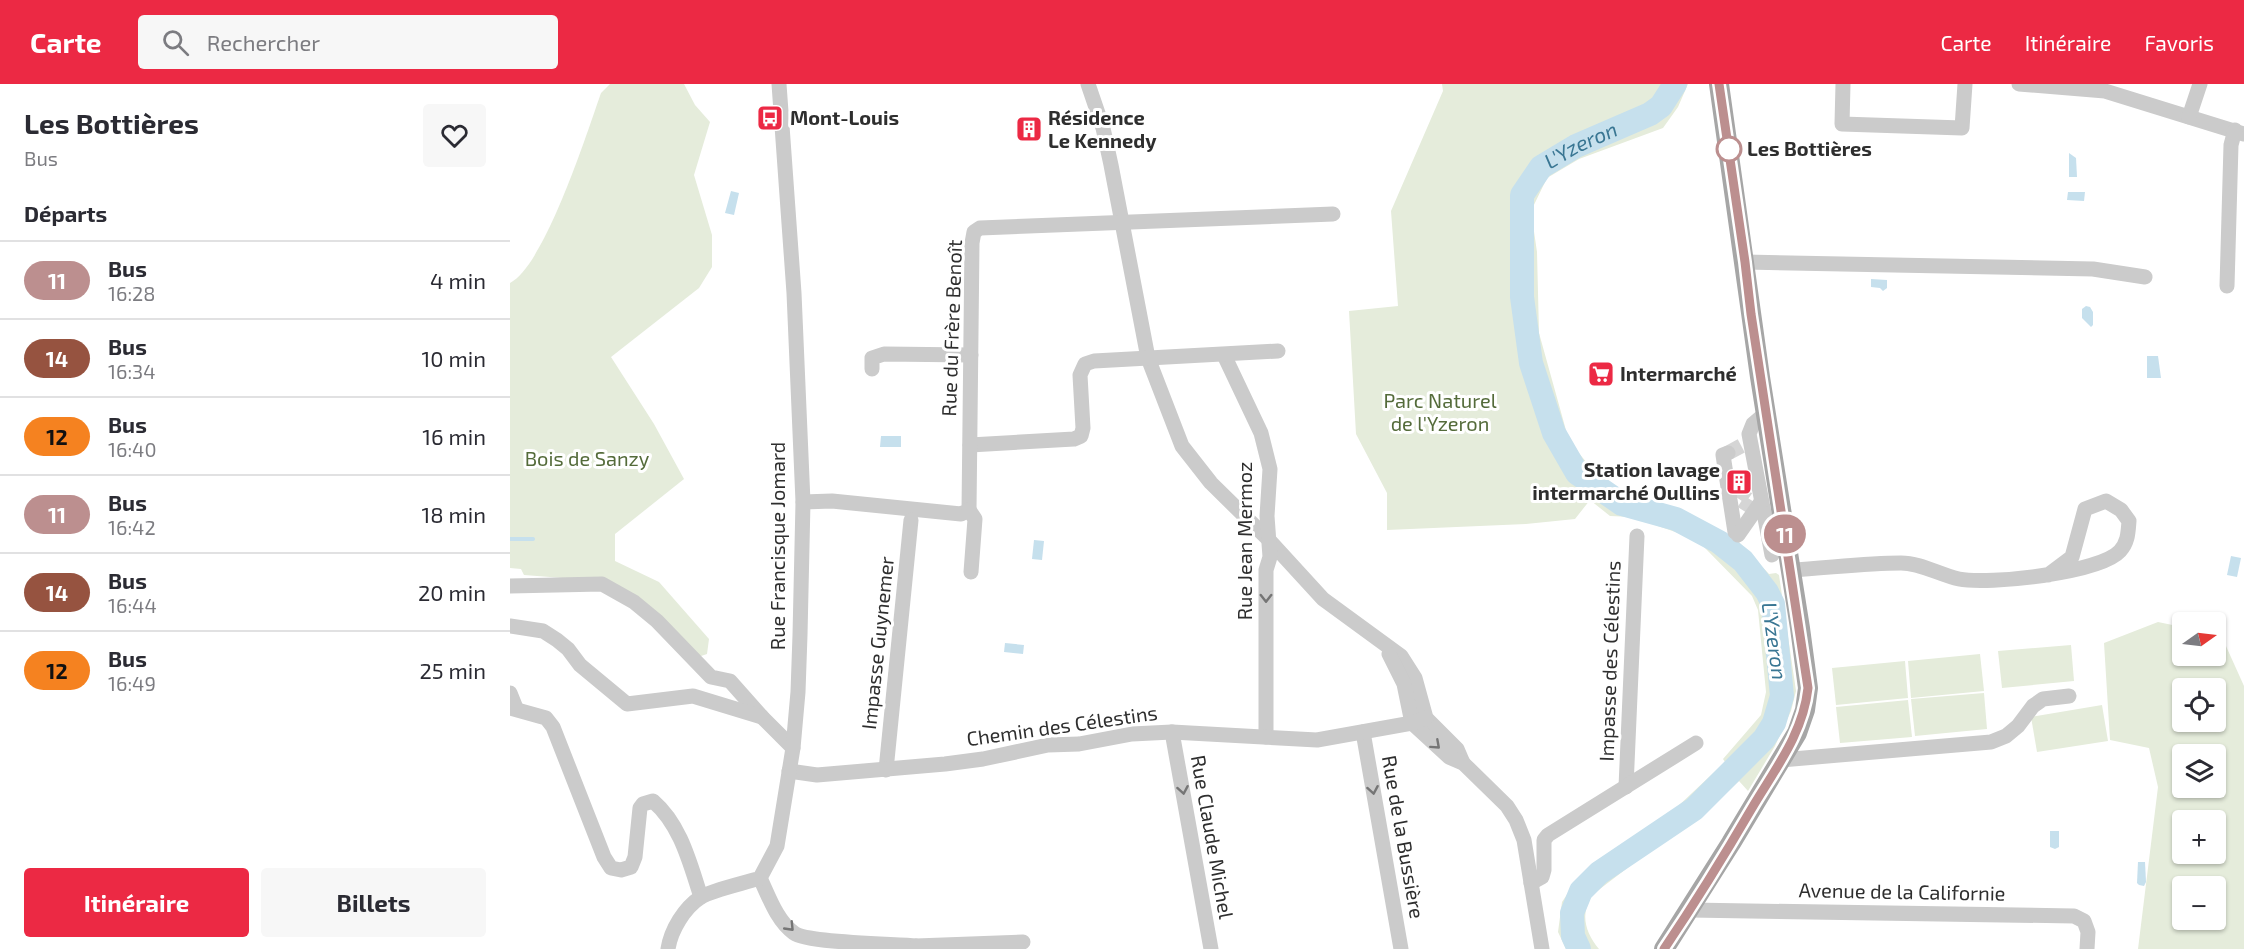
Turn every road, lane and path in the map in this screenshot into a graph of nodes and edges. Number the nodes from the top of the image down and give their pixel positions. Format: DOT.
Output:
graph roads {
  1 [pos="779,84"];
  2 [pos="1088,84"];
  3 [pos="1719,84"];
  4 [pos="1844,84"];
  5 [pos="1965,84"];
  6 [pos="2019,84"];
  7 [pos="2200,84"];
  8 [pos="2189,117"];
  9 [pos="2240,132"];
  10 [pos="1333,214"];
  11 [pos="1122,221"];
  12 [pos="1745,262"];
  13 [pos="2145,277"];
  14 [pos="2227,286"];
  15 [pos="1278,351"];
  16 [pos="971,355"];
  17 [pos="1224,355"];
  18 [pos="1148,358"];
  19 [pos="872,369"];
  20 [pos="1766,413"];
  21 [pos="970,445"];
  22 [pos="1728,453"];
  23 [pos="1744,500"];
  24 [pos="803,501"];
  25 [pos="969,510"];
  26 [pos="911,520"];
  27 [pos="1637,536"];
  28 [pos="1269,540"];
  29 [pos="1772,555"];
  30 [pos="1791,570"];
  31 [pos="971,572"];
  32 [pos="2048,575"];
  33 [pos="510,586"];
  34 [pos="510,626"];
  35 [pos="510,693"];
  36 [pos="2069,696"];
  37 [pos="513,708"];
  38 [pos="762,717"];
  39 [pos="1419,721"];
  40 [pos="1172,732"];
  41 [pos="1363,732"];
  42 [pos="1266,737"];
  43 [pos="1695,743"];
  44 [pos="793,748"];
  45 [pos="1781,760"];
  46 [pos="886,770"];
  47 [pos="789,771"];
  48 [pos="1626,787"];
  49 [pos="760,878"];
  50 [pos="1531,883"];
  51 [pos="701,897"];
  52 [pos="1690,910"];
  53 [pos="1023,942"];
  54 [pos="917,947"];
  55 [pos="668,949"];
  56 [pos="1211,949"];
  57 [pos="1401,949"];
  58 [pos="1542,949"];
  59 [pos="1664,949"];
  60 [pos="2087,949"];
  1 -- 24 [label="street, Rue Francisque Jomard"];
  2 -- 11 [label="street"];
  3 -- 12 [label="main road"];
  4 -- 5 [label="street"];
  6 -- 8 [label="street"];
  7 -- 8 [label="street"];
  8 -- 9 [label="street"];
  9 -- 14 [label="street"];
  10 -- 11 [label="street, Rue du Frère Benoît"];
  11 -- 16 [label="street, Rue du Frère Benoît"];
  11 -- 18 [label="street"];
  12 -- 13 [label="street"];
  12 -- 20 [label="main road"];
  15 -- 17 [label="street"];
  16 -- 19 [label="street"];
  16 -- 21 [label="street, Rue du Frère Benoît"];
  17 -- 18 [label="street"];
  17 -- 28 [label="street, Rue Jean Mermoz"];
  18 -- 21 [label="street"];
  18 -- 28 [label="street"];
  20 -- 23 [label="street"];
  20 -- 30 [label="main road"];
  21 -- 25 [label="street, Rue du Frère Benoît"];
  22 -- 23 [label="street"];
  23 -- 29 [label="street"];
  24 -- 25 [label="street"];
  24 -- 44 [label="street, Rue Francisque Jomard"];
  25 -- 31 [label="street, Rue du Frère Benoît"];
  26 -- 46 [label="street, Impasse Guynemer"];
  27 -- 48 [label="street, Impasse des Célestins"];
  28 -- 39 [label="street"];
  28 -- 42 [label="street, Rue Jean Mermoz, one-way"];
  30 -- 32 [label="street"];
  30 -- 45 [label="main road"];
  32 -- 32 [label="street"];
  33 -- 38 [label="street"];
  34 -- 38 [label="street"];
  35 -- 37 [label="street"];
  36 -- 45 [label="street"];
  37 -- 51 [label="street"];
  38 -- 44 [label="street"];
  39 -- 41 [label="street, Chemin des Célestins"];
  39 -- 50 [label="street"];
  40 -- 42 [label="street, Chemin des Célestins"];
  40 -- 46 [label="street, Chemin des Célestins"];
  40 -- 56 [label="street, Rue Claude Michel, one-way"];
  41 -- 42 [label="street, Chemin des Célestins"];
  41 -- 57 [label="street, Rue de la Bussière, one-way"];
  43 -- 48 [label="street, Impasse des Célestins"];
  44 -- 47 [label="street, Rue Francisque Jomard"];
  45 -- 52 [label="main road"];
  46 -- 47 [label="street, Chemin des Célestins"];
  47 -- 49 [label="street, Rue Francisque Jomard"];
  48 -- 50 [label="street, Impasse des Célestins"];
  49 -- 51 [label="street"];
  49 -- 54 [label="street, one-way"];
  50 -- 58 [label="street"];
  51 -- 55 [label="street"];
  52 -- 59 [label="main road"];
  52 -- 60 [label="street, Avenue de la Californie"];
  53 -- 54 [label="street"];
}
